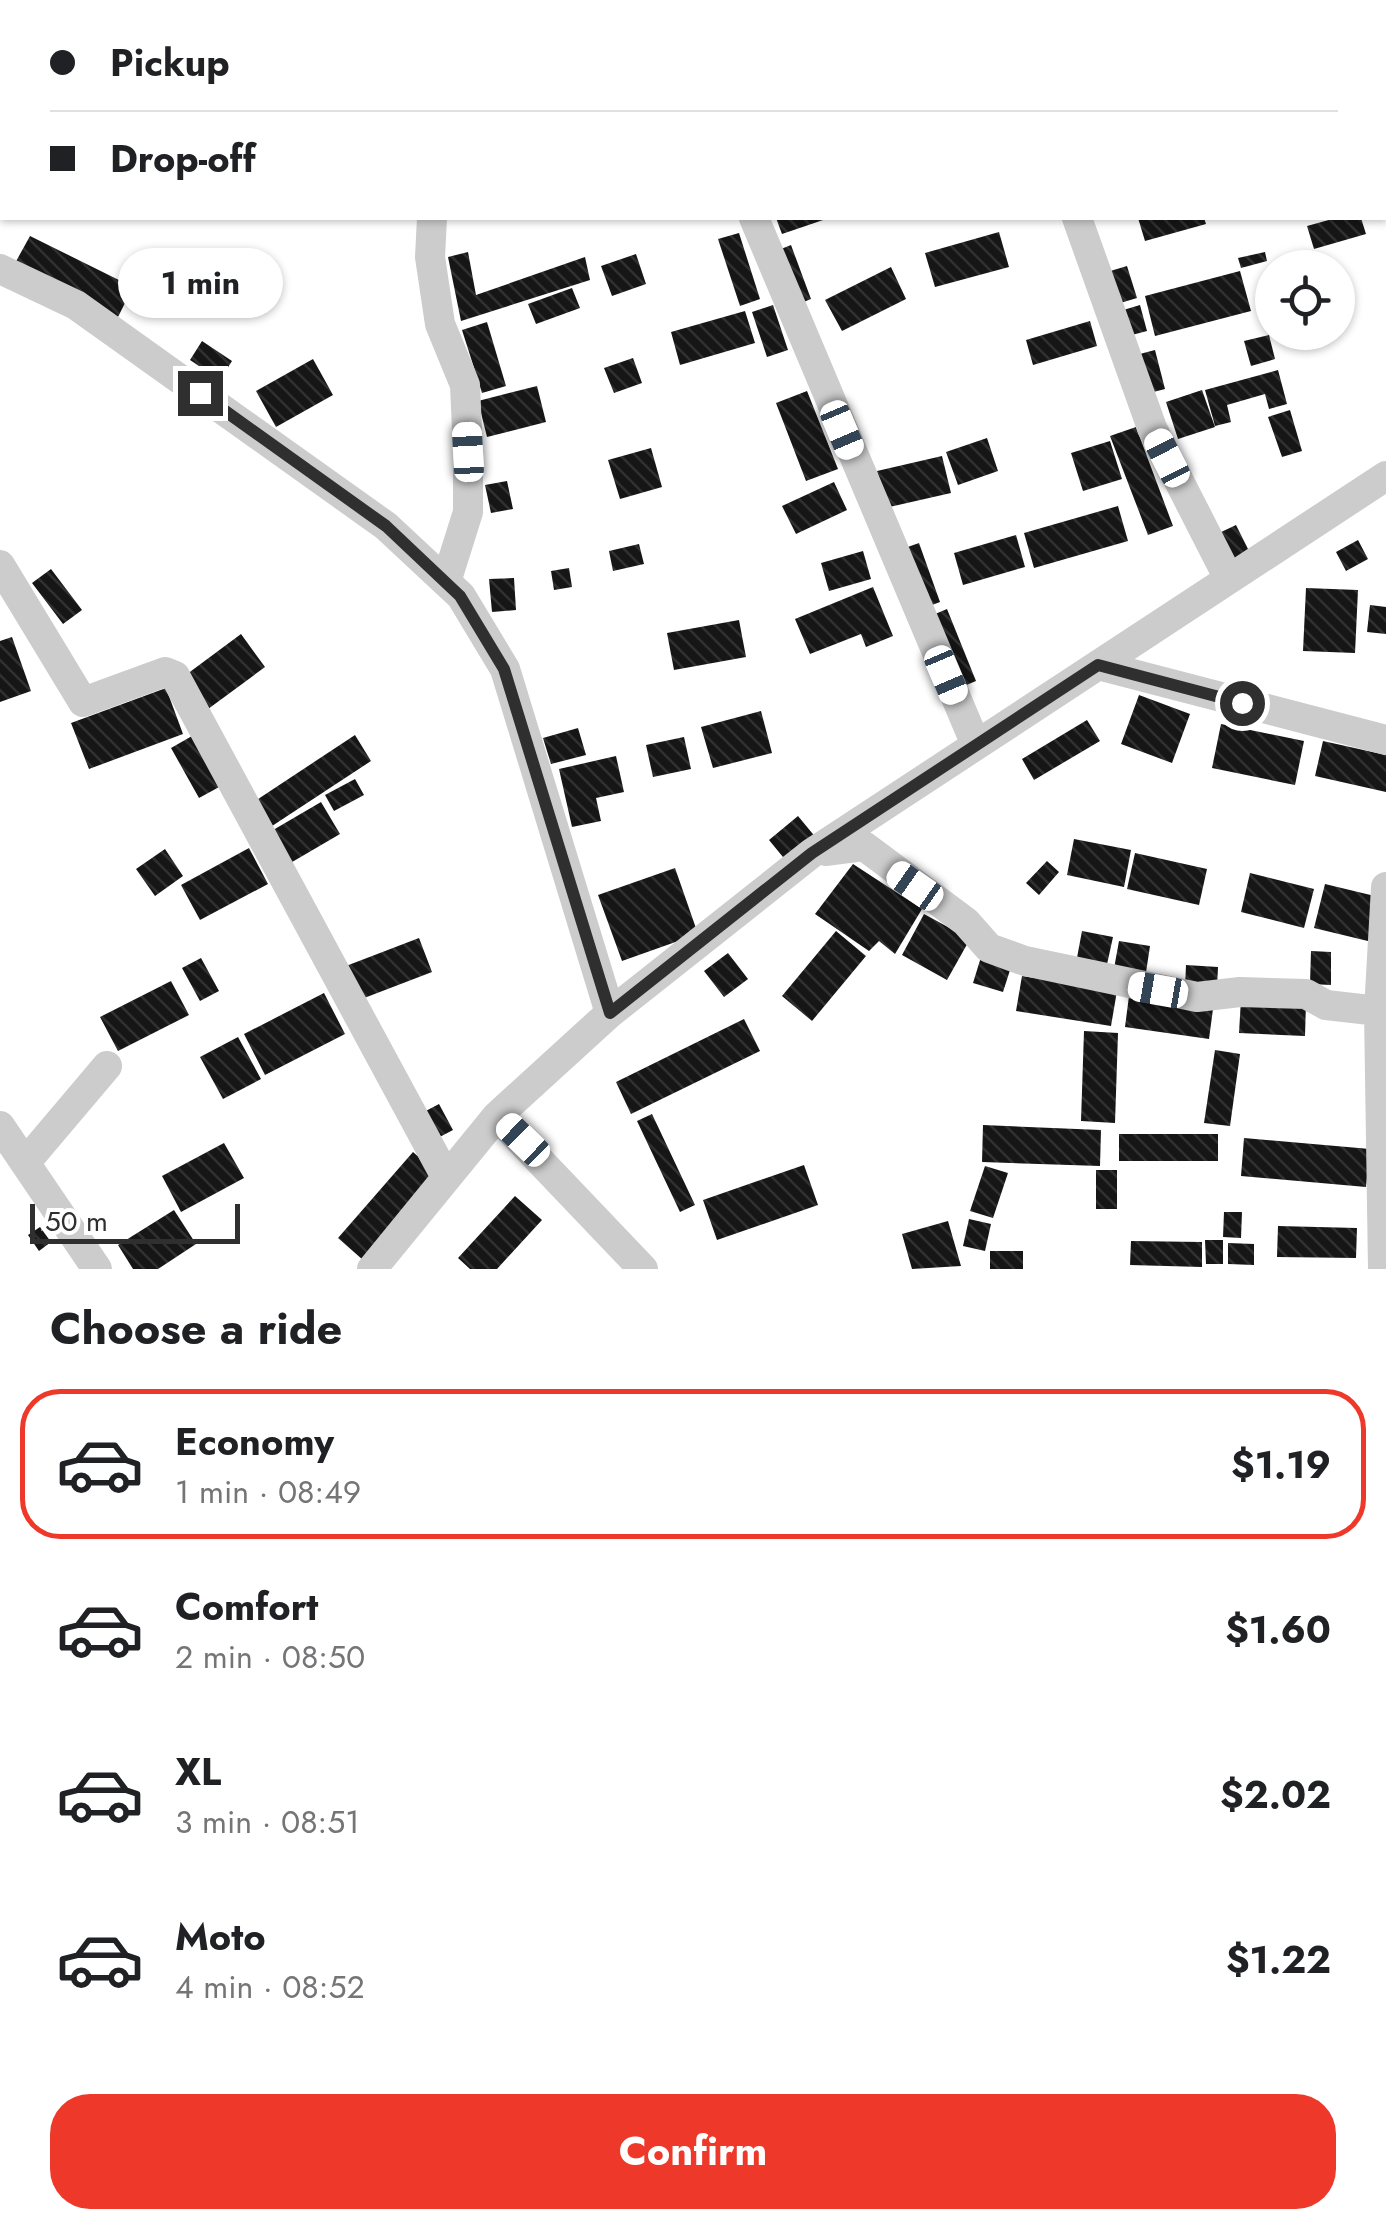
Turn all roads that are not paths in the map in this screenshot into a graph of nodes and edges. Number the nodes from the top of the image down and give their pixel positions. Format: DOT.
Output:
graph roads {
  1 [pos="432,220"];
  2 [pos="755,220"];
  3 [pos="1078,220"];
  4 [pos="0,269"];
  5 [pos="1386,476"];
  6 [pos="0,565"];
  7 [pos="1228,578"];
  8 [pos="446,582"];
  9 [pos="1098,665"];
  10 [pos="1386,740"];
  11 [pos="976,745"];
  12 [pos="812,853"];
  13 [pos="1386,887"];
  14 [pos="1379,1011"];
  15 [pos="610,1013"];
  16 [pos="107,1066"];
  17 [pos="1386,1106"];
  18 [pos="497,1116"];
  19 [pos="0,1126"];
  20 [pos="1386,1141"];
  21 [pos="25,1162"];
  22 [pos="446,1177"];
  23 [pos="97,1269"];
  24 [pos="372,1269"];
  25 [pos="643,1269"];
  26 [pos="1383,1269"];
  1 -- 8 [label="street"];
  2 -- 11 [label="street"];
  3 -- 7 [label="street"];
  4 -- 8 [label="street"];
  5 -- 7 [label="street"];
  6 -- 22 [label="street"];
  7 -- 9 [label="street"];
  8 -- 15 [label="street"];
  9 -- 10 [label="street"];
  9 -- 11 [label="street"];
  11 -- 12 [label="street"];
  12 -- 14 [label="street"];
  12 -- 15 [label="street"];
  13 -- 14 [label="street"];
  14 -- 26 [label="street"];
  15 -- 18 [label="street"];
  16 -- 21 [label="street"];
  17 -- 20 [label="street"];
  18 -- 22 [label="street"];
  18 -- 25 [label="street"];
  19 -- 21 [label="street"];
  21 -- 23 [label="street"];
  22 -- 24 [label="street"];
}
